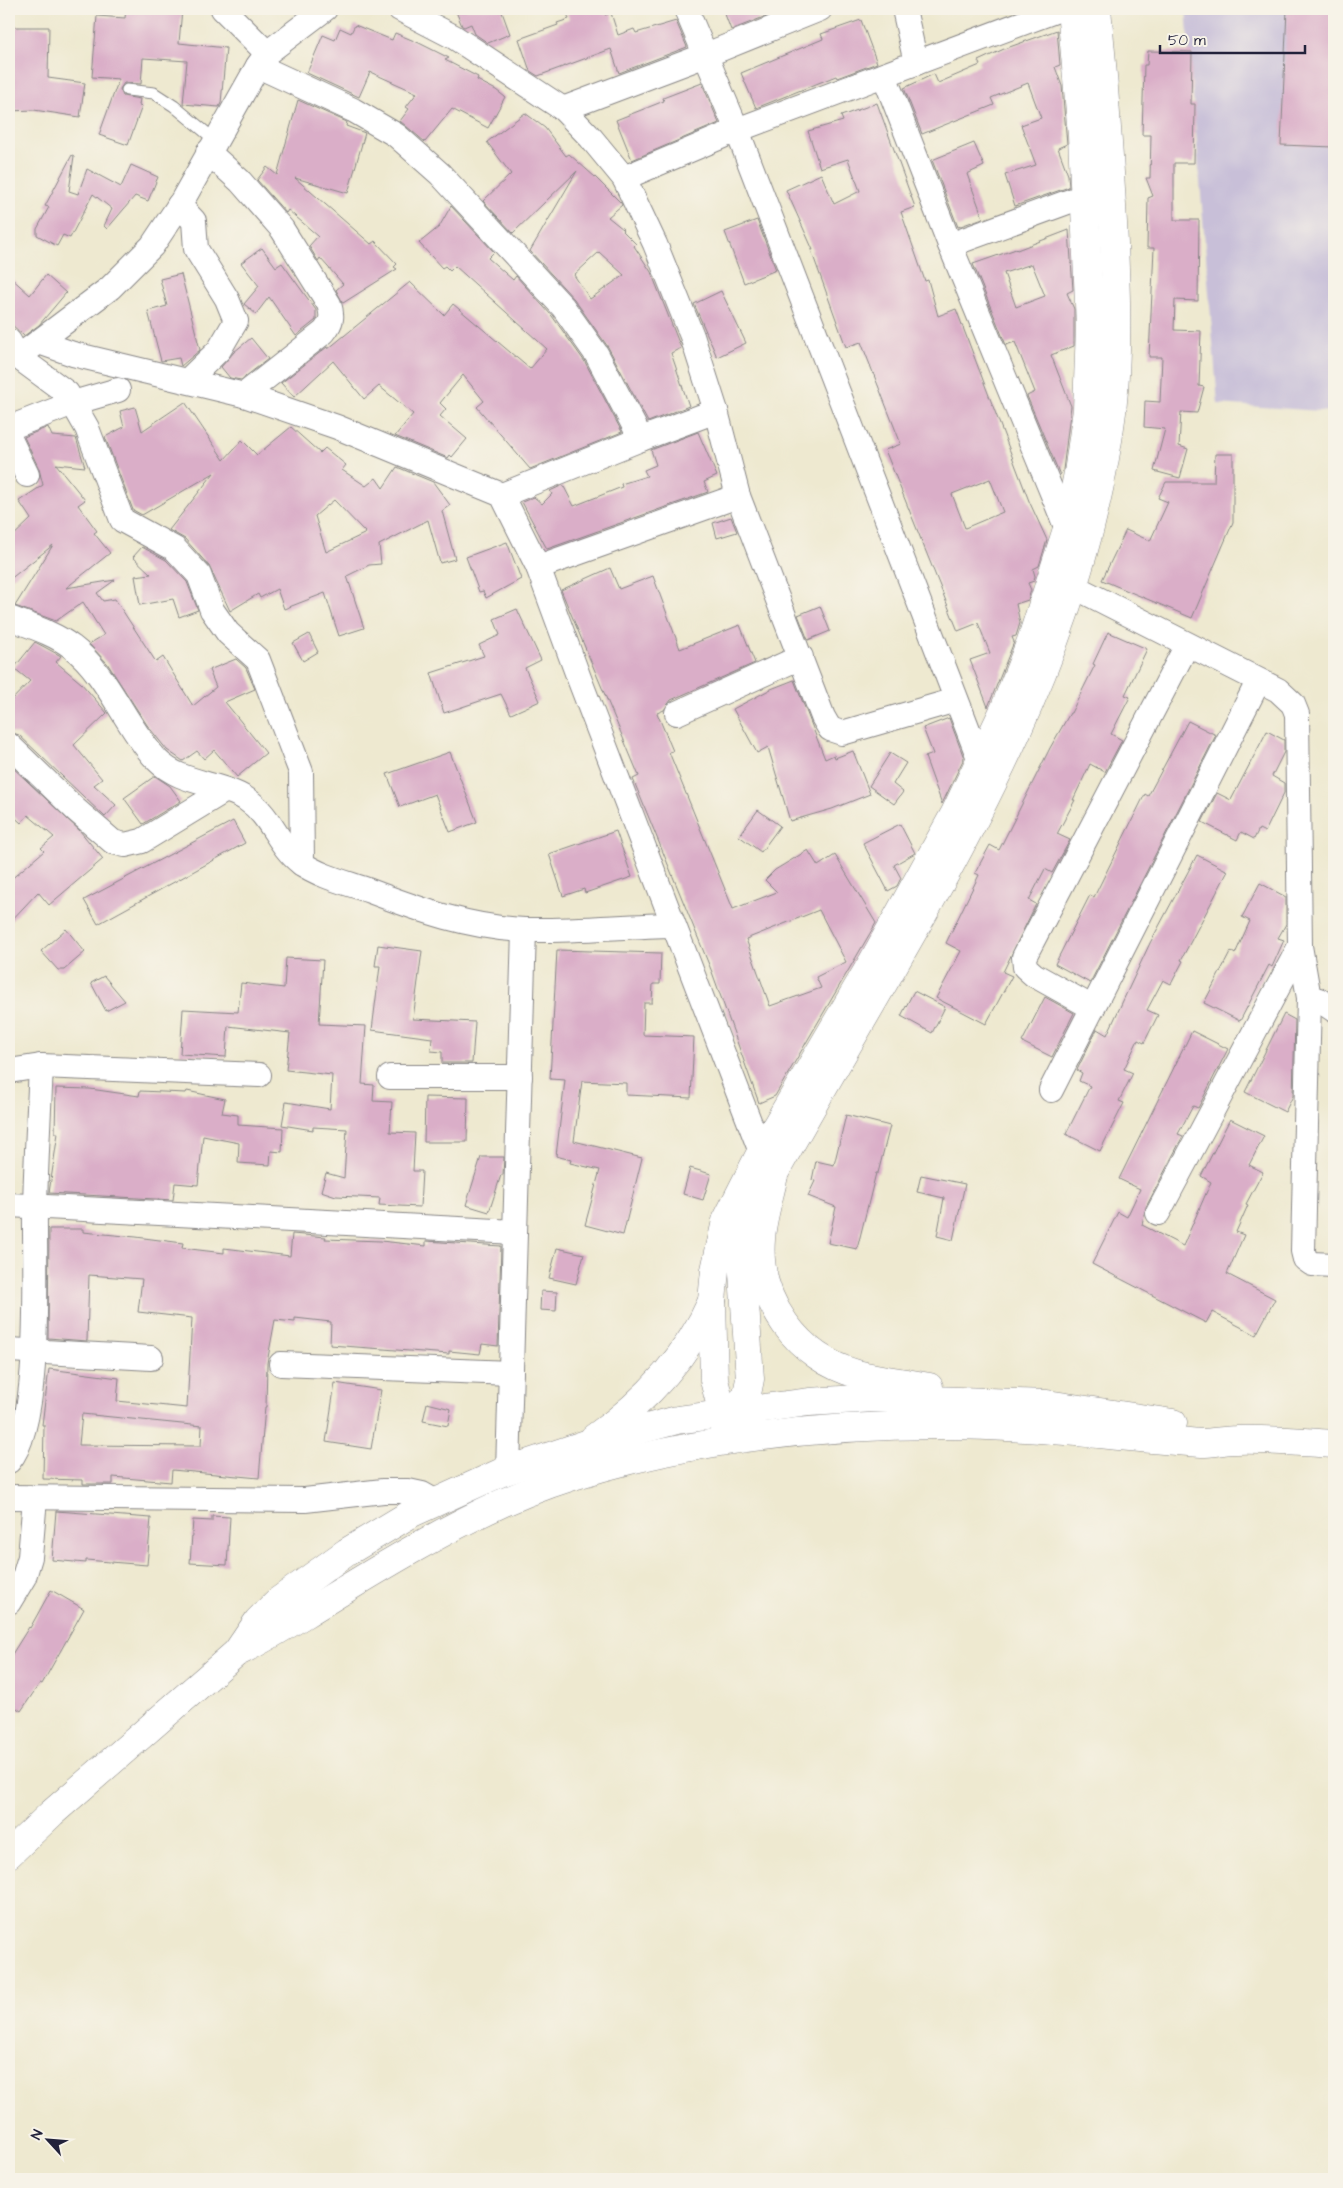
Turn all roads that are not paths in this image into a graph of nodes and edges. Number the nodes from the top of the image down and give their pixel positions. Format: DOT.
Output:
graph roads {
  1 [pos="224,9"];
  2 [pos="325,9"];
  3 [pos="400,9"];
  4 [pos="686,9"];
  5 [pos="820,9"];
  6 [pos="904,9"];
  7 [pos="1060,9"];
  8 [pos="1071,9"];
  9 [pos="1097,9"];
  10 [pos="706,56"];
  11 [pos="262,60"];
  12 [pos="916,63"];
  13 [pos="884,75"];
  14 [pos="126,90"];
  15 [pos="563,109"];
  16 [pos="738,130"];
  17 [pos="211,146"];
  18 [pos="624,178"];
  19 [pos="1084,196"];
  20 [pos="180,205"];
  21 [pos="950,245"];
  22 [pos="39,342"];
  23 [pos="12,353"];
  24 [pos="188,381"];
  25 [pos="118,390"];
  26 [pos="244,395"];
  27 [pos="73,403"];
  28 [pos="716,411"];
  29 [pos="9,428"];
  30 [pos="9,436"];
  31 [pos="641,439"];
  32 [pos="26,475"];
  33 [pos="502,496"];
  34 [pos="738,496"];
  35 [pos="1067,529"];
  36 [pos="538,567"];
  37 [pos="1063,581"];
  38 [pos="9,618"];
  39 [pos="1187,645"];
  40 [pos="801,657"];
  41 [pos="1258,682"];
  42 [pos="956,700"];
  43 [pos="677,713"];
  44 [pos="9,745"];
  45 [pos="987,768"];
  46 [pos="224,790"];
  47 [pos="302,864"];
  48 [pos="674,924"];
  49 [pos="524,930"];
  50 [pos="1300,946"];
  51 [pos="1309,998"];
  52 [pos="1093,1008"];
  53 [pos="1334,1010"];
  54 [pos="41,1066"];
  55 [pos="9,1071"];
  56 [pos="259,1075"];
  57 [pos="390,1077"];
  58 [pos="520,1077"];
  59 [pos="1052,1090"];
  60 [pos="761,1152"];
  61 [pos="774,1175"];
  62 [pos="9,1205"];
  63 [pos="35,1205"];
  64 [pos="1158,1213"];
  65 [pos="515,1232"];
  66 [pos="1334,1266"];
  67 [pos="712,1300"];
  68 [pos="9,1350"];
  69 [pos="34,1351"];
  70 [pos="151,1358"];
  71 [pos="282,1364"];
  72 [pos="511,1373"];
  73 [pos="986,1401"];
  74 [pos="734,1414"];
  75 [pos="767,1437"];
  76 [pos="1235,1440"];
  77 [pos="586,1444"];
  78 [pos="1334,1444"];
  79 [pos="711,1445"];
  80 [pos="9,1461"];
  81 [pos="508,1470"];
  82 [pos="9,1497"];
  83 [pos="35,1498"];
  84 [pos="436,1502"];
  85 [pos="9,1602"];
  86 [pos="236,1653"];
  87 [pos="9,1854"];
  1 -- 11 [label="street"];
  2 -- 11 [label="street"];
  3 -- 15 [label="street"];
  4 -- 10 [label="street"];
  5 -- 10 [label="street"];
  6 -- 12 [label="street"];
  7 -- 12 [label="street"];
  8 -- 19 [label="main road"];
  9 -- 37 [label="main road"];
  10 -- 15 [label="street"];
  10 -- 16 [label="street"];
  11 -- 17 [label="street"];
  11 -- 31 [label="street"];
  12 -- 13 [label="street"];
  13 -- 16 [label="street"];
  13 -- 21 [label="street"];
  14 -- 17 [label="lane"];
  15 -- 18 [label="street"];
  16 -- 18 [label="street"];
  16 -- 42 [label="street"];
  17 -- 20 [label="street"];
  17 -- 26 [label="street"];
  18 -- 28 [label="street"];
  19 -- 21 [label="street"];
  19 -- 35 [label="main road"];
  20 -- 22 [label="street"];
  20 -- 24 [label="street"];
  21 -- 35 [label="street"];
  22 -- 23 [label="street"];
  22 -- 24 [label="street"];
  23 -- 27 [label="street"];
  24 -- 26 [label="street"];
  25 -- 27 [label="street"];
  26 -- 33 [label="street"];
  27 -- 29 [label="street"];
  27 -- 47 [label="street"];
  28 -- 31 [label="street"];
  28 -- 34 [label="street"];
  30 -- 32 [label="street"];
  31 -- 33 [label="street"];
  33 -- 36 [label="street"];
  34 -- 36 [label="street"];
  34 -- 40 [label="street"];
  35 -- 37 [label="main road"];
  36 -- 48 [label="street"];
  37 -- 39 [label="street"];
  37 -- 45 [label="main road"];
  38 -- 46 [label="street"];
  39 -- 41 [label="street"];
  39 -- 52 [label="street"];
  40 -- 42 [label="street"];
  40 -- 43 [label="street"];
  41 -- 50 [label="street"];
  41 -- 52 [label="street"];
  42 -- 45 [label="street"];
  44 -- 46 [label="street"];
  45 -- 60 [label="main road"];
  45 -- 61 [label="main road"];
  46 -- 47 [label="street"];
  47 -- 49 [label="street"];
  48 -- 49 [label="street"];
  48 -- 60 [label="street"];
  49 -- 58 [label="street"];
  50 -- 51 [label="street"];
  50 -- 64 [label="street"];
  51 -- 53 [label="street"];
  51 -- 66 [label="street"];
  52 -- 59 [label="street"];
  54 -- 55 [label="street"];
  54 -- 56 [label="street"];
  54 -- 63 [label="street"];
  57 -- 58 [label="street"];
  58 -- 65 [label="street"];
  60 -- 61 [label="street"];
  60 -- 67 [label="main road"];
  61 -- 73 [label="main road"];
  61 -- 74 [label="main road"];
  62 -- 63 [label="street"];
  63 -- 65 [label="street"];
  63 -- 69 [label="street"];
  65 -- 72 [label="street"];
  67 -- 74 [label="main road"];
  67 -- 77 [label="main road"];
  68 -- 69 [label="street"];
  69 -- 70 [label="street"];
  69 -- 80 [label="street"];
  71 -- 72 [label="street"];
  72 -- 81 [label="street"];
  73 -- 74 [label="main road"];
  73 -- 76 [label="main road"];
  74 -- 75 [label="main road"];
  74 -- 77 [label="main road"];
  74 -- 79 [label="main road"];
  75 -- 76 [label="main road"];
  75 -- 79 [label="main road"];
  76 -- 78 [label="main road"];
  77 -- 81 [label="main road"];
  79 -- 86 [label="main road"];
  81 -- 84 [label="main road"];
  82 -- 83 [label="street"];
  83 -- 84 [label="street"];
  83 -- 85 [label="street"];
  84 -- 86 [label="main road"];
  86 -- 87 [label="main road"];
}
